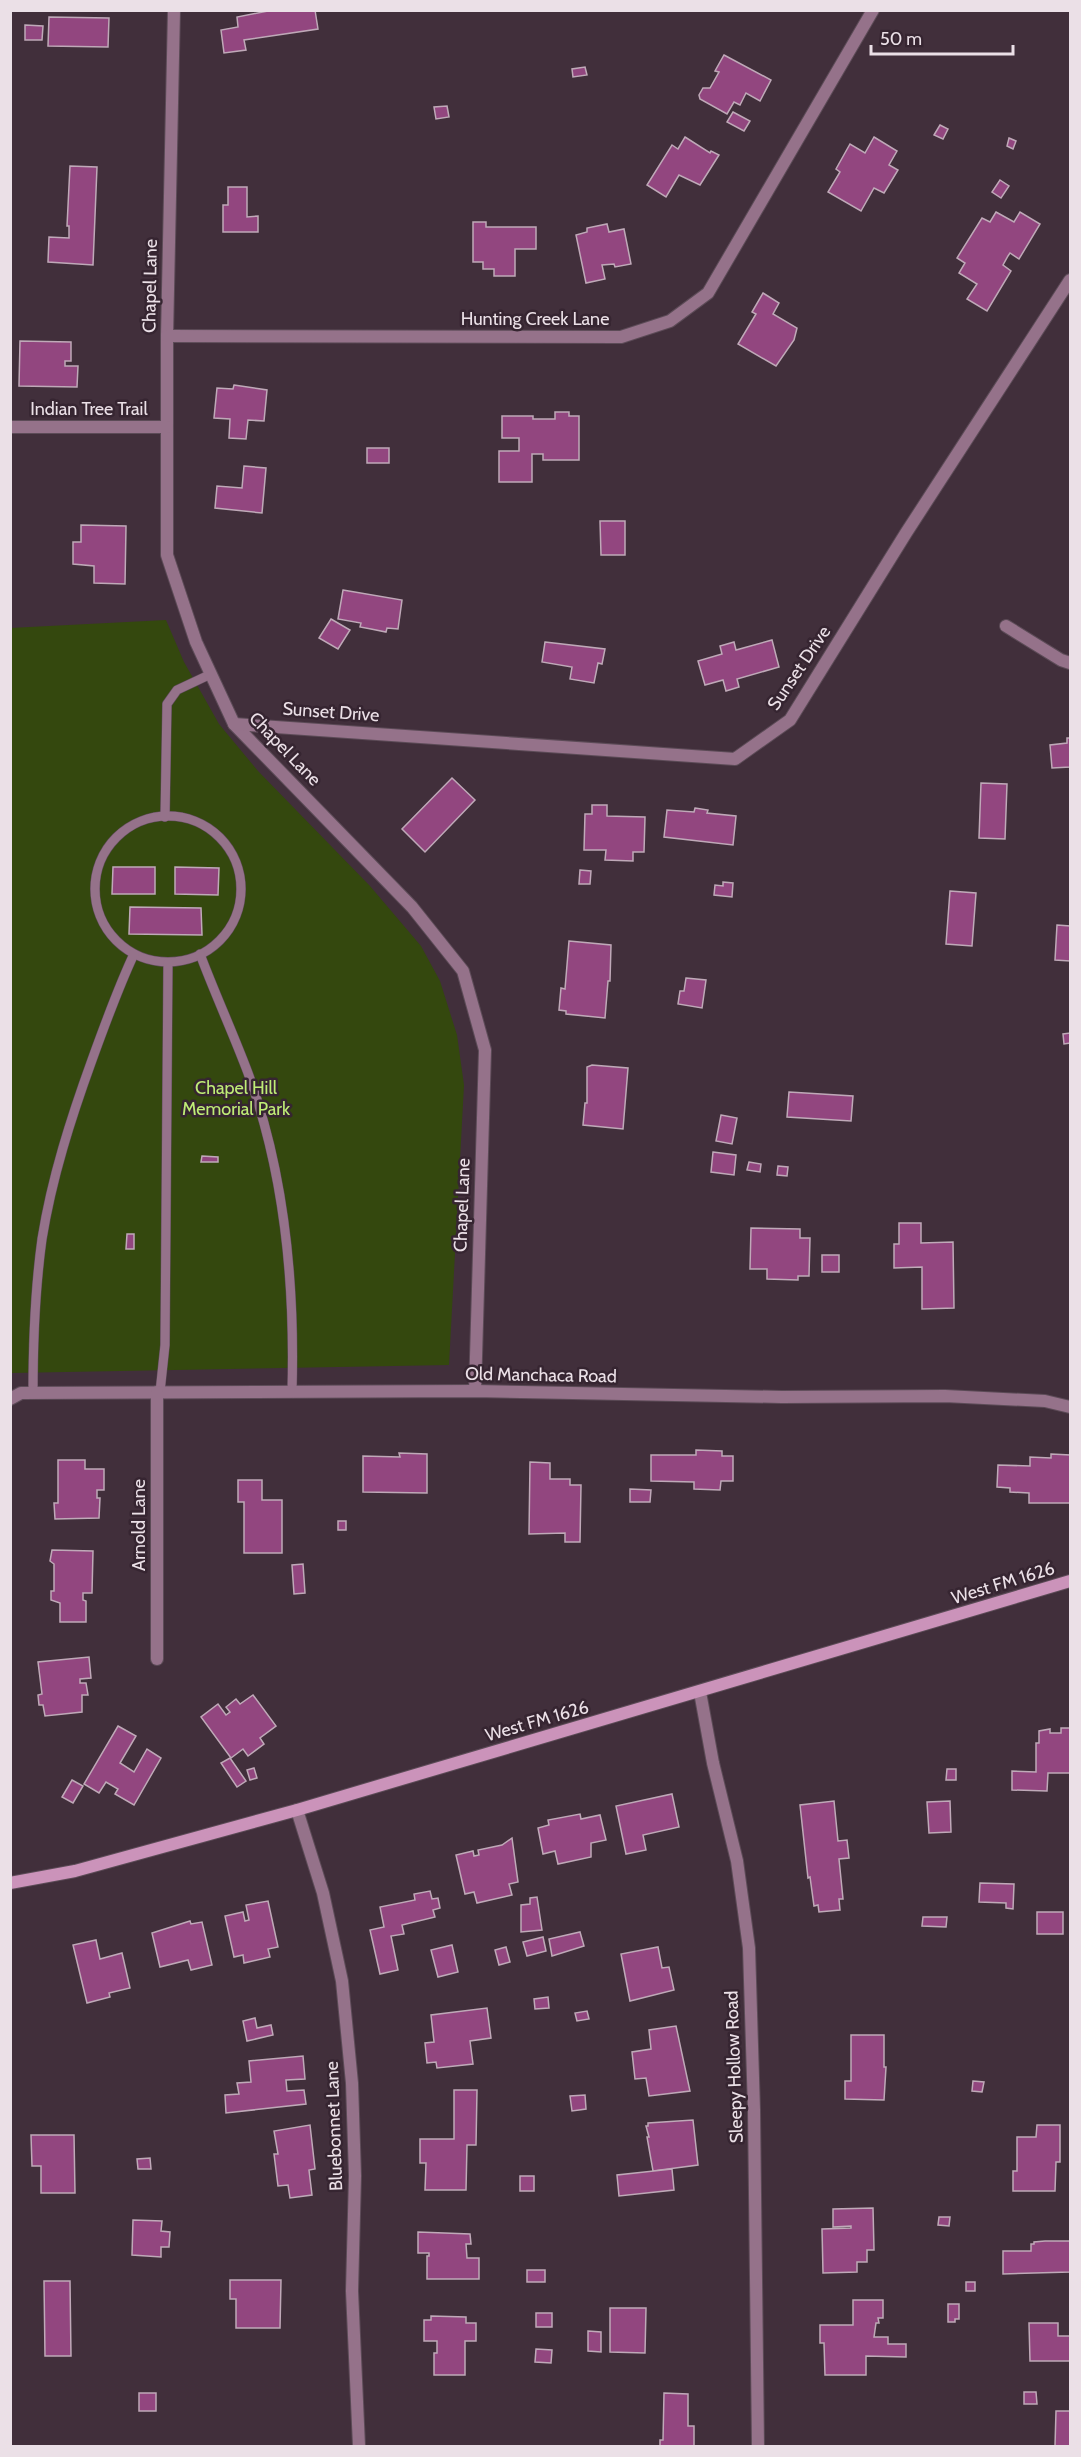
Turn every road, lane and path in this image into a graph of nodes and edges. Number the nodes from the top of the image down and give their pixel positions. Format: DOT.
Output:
graph roads {
  1 [pos="174,10"];
  2 [pos="873,10"];
  3 [pos="1071,280"];
  4 [pos="167,336"];
  5 [pos="10,427"];
  6 [pos="167,427"];
  7 [pos="1006,626"];
  8 [pos="1071,663"];
  9 [pos="211,674"];
  10 [pos="234,724"];
  11 [pos="165,817"];
  12 [pos="134,954"];
  13 [pos="200,954"];
  14 [pos="168,963"];
  15 [pos="292,1391"];
  16 [pos="475,1391"];
  17 [pos="159,1392"];
  18 [pos="33,1393"];
  19 [pos="10,1399"];
  20 [pos="1071,1407"];
  21 [pos="1071,1581"];
  22 [pos="157,1659"];
  23 [pos="700,1692"];
  24 [pos="297,1810"];
  25 [pos="10,1883"];
  26 [pos="359,2446"];
  27 [pos="758,2446"];
  1 -- 4 [label="street, Chapel Lane"];
  2 -- 4 [label="street, Hunting Creek Lane"];
  3 -- 10 [label="street, Sunset Drive"];
  4 -- 6 [label="street, Chapel Lane"];
  5 -- 6 [label="street, Indian Tree Trail"];
  6 -- 9 [label="street, Chapel Lane"];
  7 -- 8 [label="street"];
  9 -- 10 [label="street, Chapel Lane"];
  9 -- 11 [label="lane"];
  10 -- 16 [label="street, Chapel Lane"];
  11 -- 12 [label="lane"];
  11 -- 13 [label="lane"];
  12 -- 14 [label="lane"];
  12 -- 18 [label="lane"];
  13 -- 14 [label="lane"];
  13 -- 15 [label="lane"];
  14 -- 17 [label="lane"];
  15 -- 16 [label="street, Old Manchaca Road"];
  15 -- 17 [label="street, Old Manchaca Road"];
  16 -- 20 [label="street, Old Manchaca Road"];
  17 -- 18 [label="street, Old Manchaca Road"];
  17 -- 22 [label="street, Arnold Lane"];
  18 -- 19 [label="street, Old Manchaca Road"];
  21 -- 23 [label="main road, West FM 1626"];
  23 -- 24 [label="main road, West FM 1626"];
  23 -- 27 [label="street, Sleepy Hollow Road"];
  24 -- 25 [label="main road, West FM 1626"];
  24 -- 26 [label="street, Bluebonnet Lane"];
}
